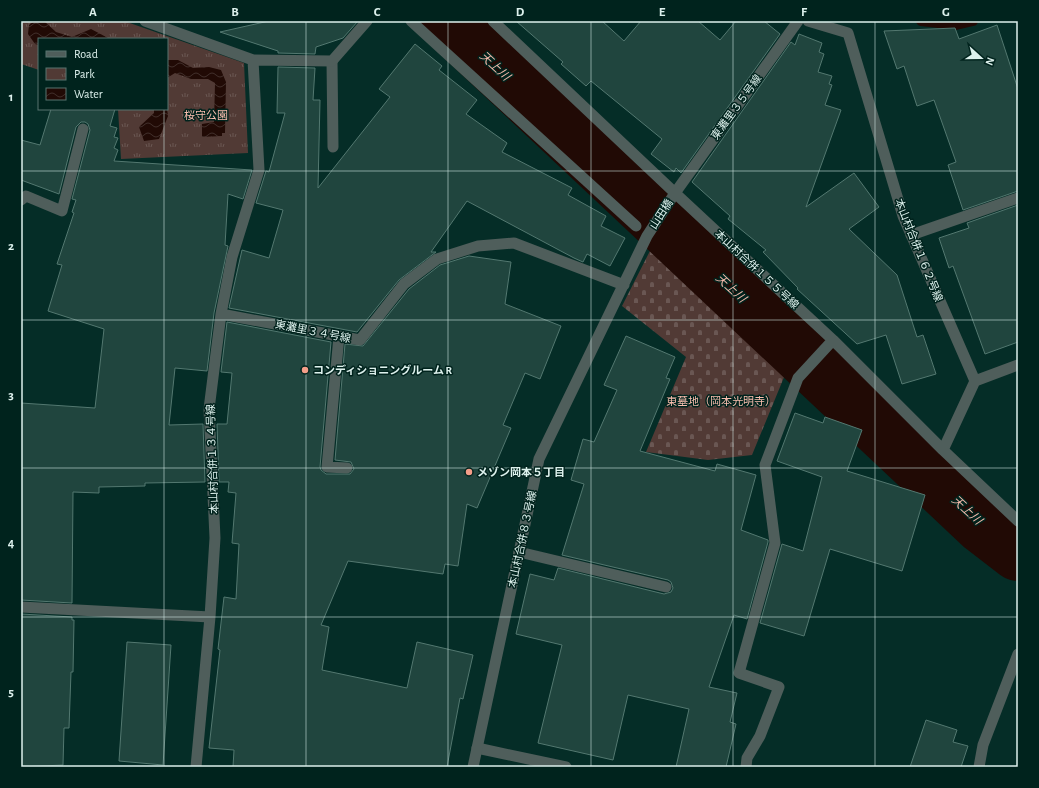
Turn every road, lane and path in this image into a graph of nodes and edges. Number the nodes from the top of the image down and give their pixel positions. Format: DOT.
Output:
graph roads {
  1 [pos="146,21"];
  2 [pos="367,21"];
  3 [pos="411,21"];
  4 [pos="493,21"];
  5 [pos="798,21"];
  6 [pos="811,21"];
  7 [pos="836,25"];
  8 [pos="253,60"];
  9 [pos="332,61"];
  10 [pos="83,128"];
  11 [pos="333,147"];
  12 [pos="675,193"];
  13 [pos="1018,198"];
  14 [pos="21,200"];
  15 [pos="911,234"];
  16 [pos="647,236"];
  17 [pos="624,285"];
  18 [pos="221,314"];
  19 [pos="339,336"];
  20 [pos="833,340"];
  21 [pos="1018,365"];
  22 [pos="975,381"];
  23 [pos="943,450"];
  24 [pos="347,468"];
  25 [pos="1018,521"];
  26 [pos="519,552"];
  27 [pos="666,587"];
  28 [pos="21,607"];
  29 [pos="210,617"];
  30 [pos="1018,654"];
  31 [pos="477,748"];
  32 [pos="196,767"];
  33 [pos="473,767"];
  34 [pos="566,767"];
  35 [pos="746,767"];
  36 [pos="979,767"];
  1 -- 8 [label="street"];
  2 -- 9 [label="street"];
  3 -- 16 [label="street"];
  4 -- 12 [label="street, 本山村合併１５５号線"];
  5 -- 12 [label="street, 東灘里３５号線"];
  6 -- 7 [label="street, 本山村合併１６２号線"];
  7 -- 15 [label="street, 本山村合併１６２号線"];
  8 -- 9 [label="street"];
  8 -- 18 [label="street, 本山村合併１３４号線"];
  9 -- 11 [label="street"];
  10 -- 14 [label="street"];
  12 -- 16 [label="street, 山田橋"];
  12 -- 20 [label="street, 本山村合併１５５号線"];
  13 -- 15 [label="street"];
  15 -- 22 [label="street, 本山村合併１６２号線"];
  16 -- 17 [label="street, 本山村合併８３号線"];
  17 -- 19 [label="street, 東灘里３４号線"];
  17 -- 26 [label="street, 本山村合併８３号線"];
  18 -- 19 [label="street, 東灘里３４号線"];
  18 -- 29 [label="street, 本山村合併１３４号線"];
  19 -- 24 [label="street"];
  20 -- 23 [label="street, 本山村合併１５５号線"];
  20 -- 35 [label="street"];
  21 -- 22 [label="street"];
  22 -- 23 [label="street"];
  23 -- 25 [label="street, 本山村合併１５５号線"];
  26 -- 27 [label="street"];
  26 -- 31 [label="street, 本山村合併８３号線"];
  28 -- 29 [label="street"];
  29 -- 32 [label="street, 本山村合併１３４号線"];
  30 -- 36 [label="street"];
  31 -- 33 [label="street, 本山村合併８３号線"];
  31 -- 34 [label="street"];
}
